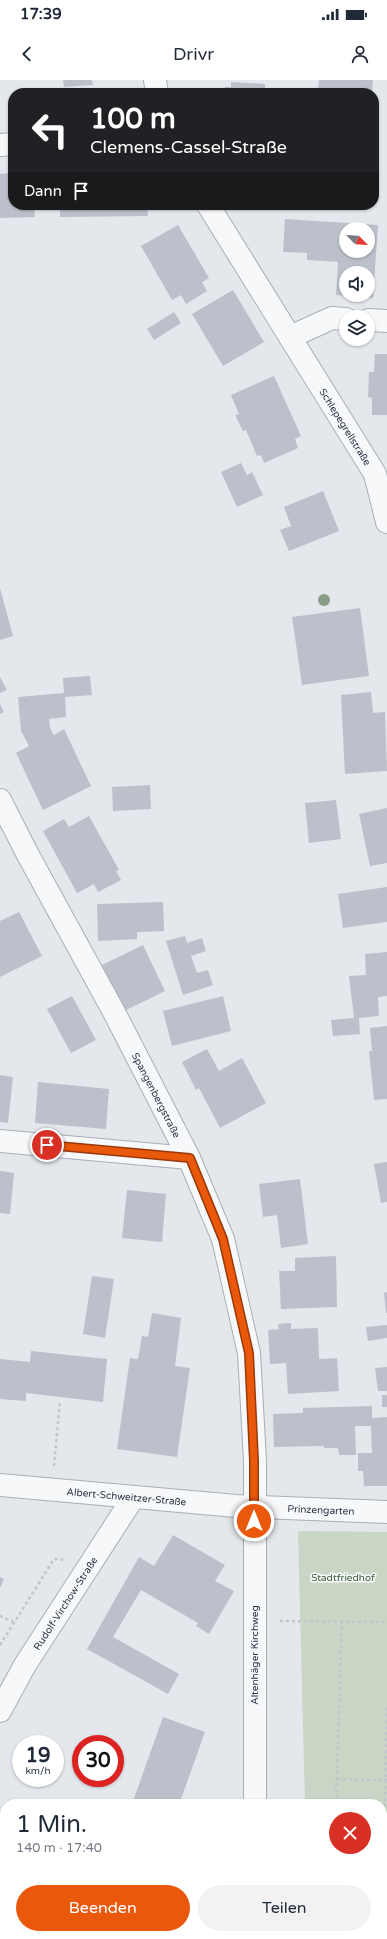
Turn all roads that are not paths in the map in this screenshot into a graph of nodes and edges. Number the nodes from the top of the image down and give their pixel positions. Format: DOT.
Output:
graph roads {
  1 [pos="211,210"];
  2 [pos="339,318"];
  3 [pos="375,320"];
  4 [pos="387,321"];
  5 [pos="290,337"];
  6 [pos="387,522"];
  7 [pos="0,800"];
  8 [pos="0,1141"];
  9 [pos="190,1158"];
  10 [pos="0,1484"];
  11 [pos="133,1498"];
  12 [pos="254,1507"];
  13 [pos="387,1512"];
  14 [pos="0,1711"];
  15 [pos="255,1799"];
  1 -- 5 [label="street, Schlepegrellstraße"];
  2 -- 5 [label="street"];
  3 -- 4 [label="street"];
  5 -- 6 [label="street, Schlepegrellstraße"];
  7 -- 9 [label="street, Spangenbergstraße"];
  8 -- 9 [label="street"];
  9 -- 12 [label="street, Spangenbergstraße"];
  10 -- 11 [label="street, Albert-Schweitzer-Straße"];
  11 -- 12 [label="street, Albert-Schweitzer-Straße"];
  11 -- 14 [label="street, Rudolf-Virchow-Straße"];
  12 -- 13 [label="street, Prinzengarten"];
  12 -- 15 [label="street, Altenhäger Kirchweg"];
}
